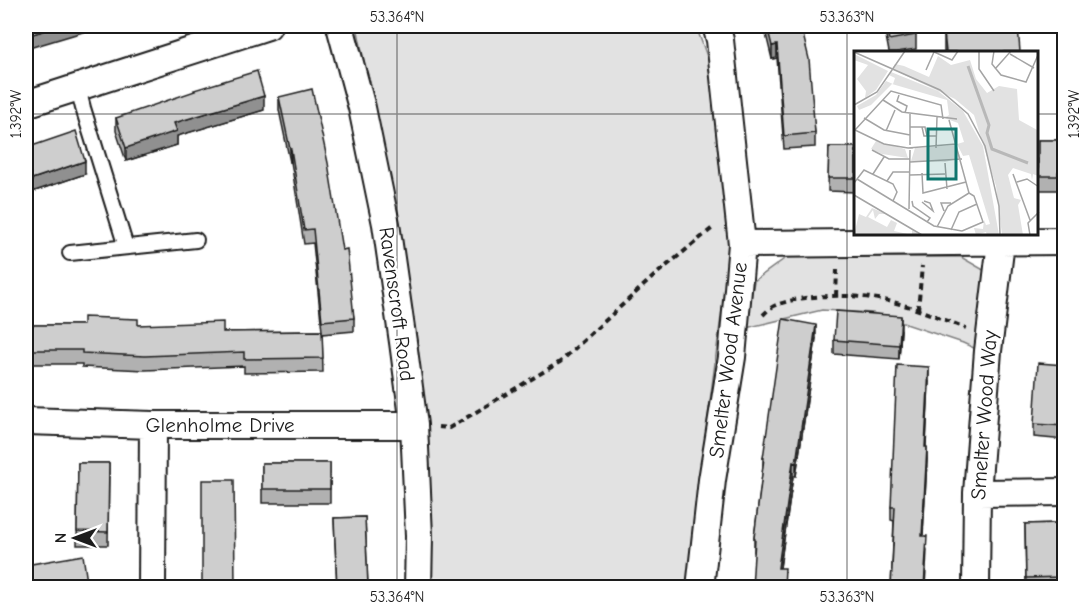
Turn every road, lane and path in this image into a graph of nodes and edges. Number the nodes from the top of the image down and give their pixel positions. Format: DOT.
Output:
graph roads {
  1 [pos="268,26"];
  2 [pos="340,26"];
  3 [pos="716,26"];
  4 [pos="78,88"];
  5 [pos="26,104"];
  6 [pos="739,207"];
  7 [pos="196,240"];
  8 [pos="1065,241"];
  9 [pos="1001,242"];
  10 [pos="742,244"];
  11 [pos="126,248"];
  12 [pos="70,253"];
  13 [pos="837,265"];
  14 [pos="922,266"];
  15 [pos="836,296"];
  16 [pos="918,310"];
  17 [pos="760,317"];
  18 [pos="975,331"];
  19 [pos="26,421"];
  20 [pos="153,425"];
  21 [pos="414,425"];
  22 [pos="1065,492"];
  23 [pos="977,493"];
  24 [pos="152,588"];
  25 [pos="418,588"];
  26 [pos="700,588"];
  27 [pos="976,588"];
  1 -- 4 [label="street"];
  2 -- 21 [label="street, Ravenscroft Road"];
  3 -- 6 [label="street, Smelter Wood Avenue"];
  4 -- 5 [label="street"];
  4 -- 11 [label="lane"];
  6 -- 10 [label="street, Smelter Wood Avenue"];
  6 -- 21 [label="path"];
  7 -- 11 [label="lane"];
  8 -- 9 [label="street"];
  9 -- 10 [label="street"];
  9 -- 23 [label="street, Smelter Wood Way"];
  10 -- 26 [label="street, Smelter Wood Avenue"];
  11 -- 12 [label="lane"];
  13 -- 15 [label="path"];
  14 -- 16 [label="path"];
  15 -- 16 [label="path"];
  15 -- 17 [label="path"];
  16 -- 18 [label="path"];
  19 -- 20 [label="street, Glenholme Drive"];
  20 -- 21 [label="street, Glenholme Drive"];
  20 -- 24 [label="street"];
  21 -- 25 [label="street, Ravenscroft Road"];
  22 -- 23 [label="street"];
  23 -- 27 [label="street, Smelter Wood Way"];
}
